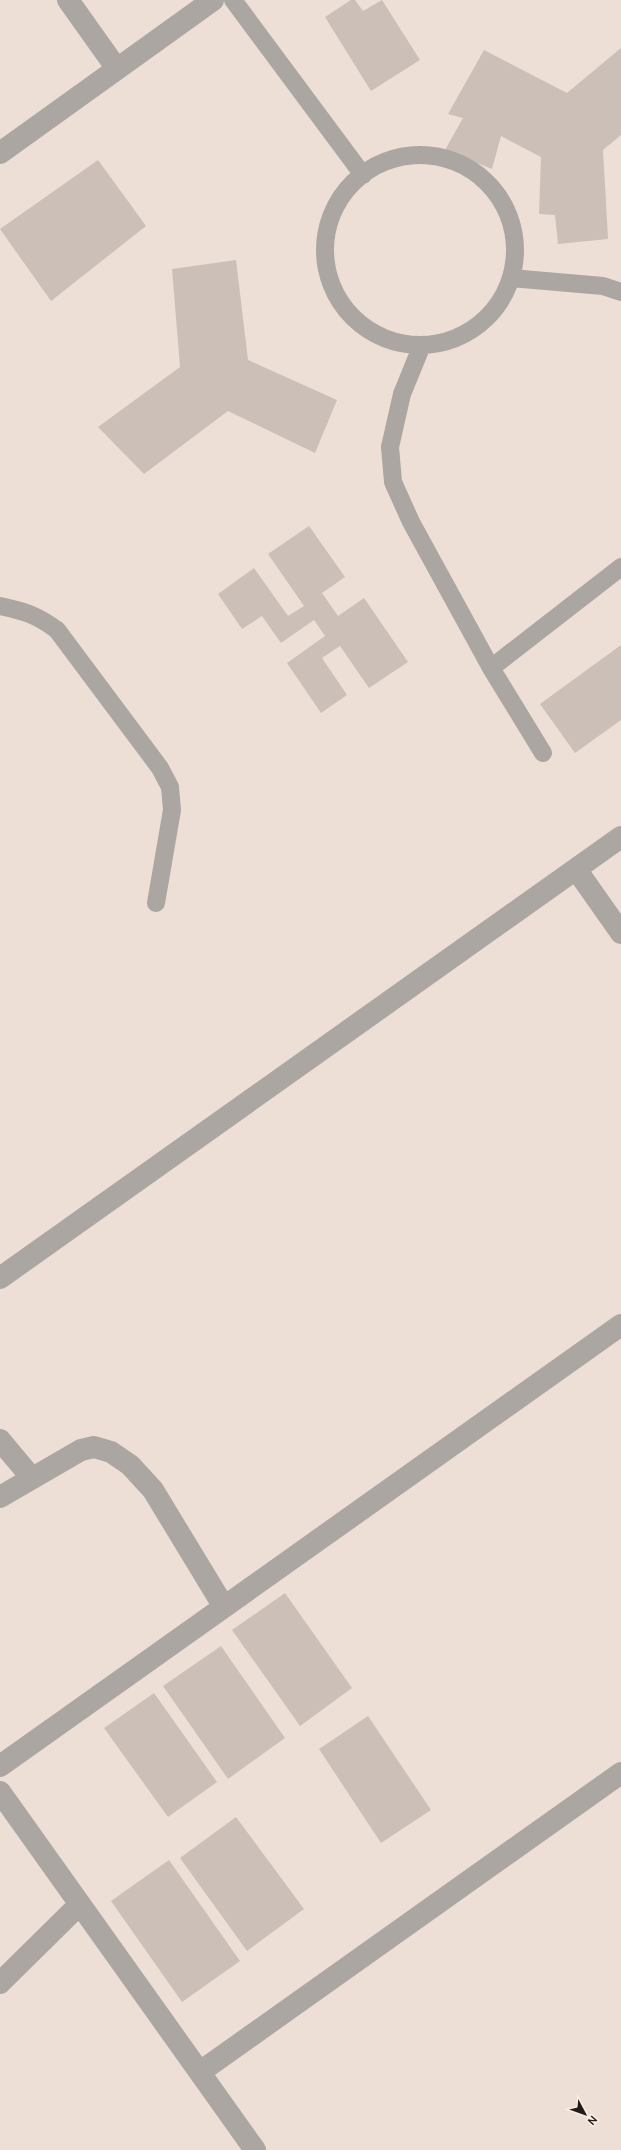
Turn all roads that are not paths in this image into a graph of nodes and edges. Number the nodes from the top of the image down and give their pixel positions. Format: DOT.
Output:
graph roads {
  1 [pos="68,0"];
  2 [pos="213,0"];
  3 [pos="233,0"];
  4 [pos="117,69"];
  5 [pos="0,154"];
  6 [pos="363,175"];
  7 [pos="511,278"];
  8 [pos="621,292"];
  9 [pos="422,345"];
  10 [pos="621,566"];
  11 [pos="0,606"];
  12 [pos="491,668"];
  13 [pos="543,753"];
  14 [pos="621,837"];
  15 [pos="576,869"];
  16 [pos="156,903"];
  17 [pos="621,933"];
  18 [pos="0,1278"];
  19 [pos="621,1325"];
  20 [pos="0,1440"];
  21 [pos="31,1477"];
  22 [pos="0,1497"];
  23 [pos="224,1607"];
  24 [pos="0,1766"];
  25 [pos="621,1773"];
  26 [pos="0,1792"];
  27 [pos="7,1817"];
  28 [pos="80,1904"];
  29 [pos="0,1983"];
  30 [pos="200,2072"];
  31 [pos="255,2150"];
  1 -- 4 [label="street"];
  2 -- 4 [label="street"];
  3 -- 6 [label="lane"];
  4 -- 5 [label="street"];
  6 -- 7 [label="lane"];
  6 -- 9 [label="lane"];
  7 -- 8 [label="lane"];
  7 -- 9 [label="lane"];
  9 -- 12 [label="lane"];
  10 -- 12 [label="lane"];
  11 -- 16 [label="lane"];
  12 -- 13 [label="lane"];
  14 -- 15 [label="street"];
  15 -- 17 [label="street"];
  15 -- 18 [label="street"];
  19 -- 23 [label="street"];
  20 -- 21 [label="street"];
  21 -- 22 [label="street"];
  21 -- 23 [label="street"];
  23 -- 24 [label="street"];
  25 -- 30 [label="street"];
  26 -- 27 [label="street"];
  27 -- 28 [label="street"];
  28 -- 29 [label="street"];
  28 -- 30 [label="street"];
  30 -- 31 [label="street"];
}
